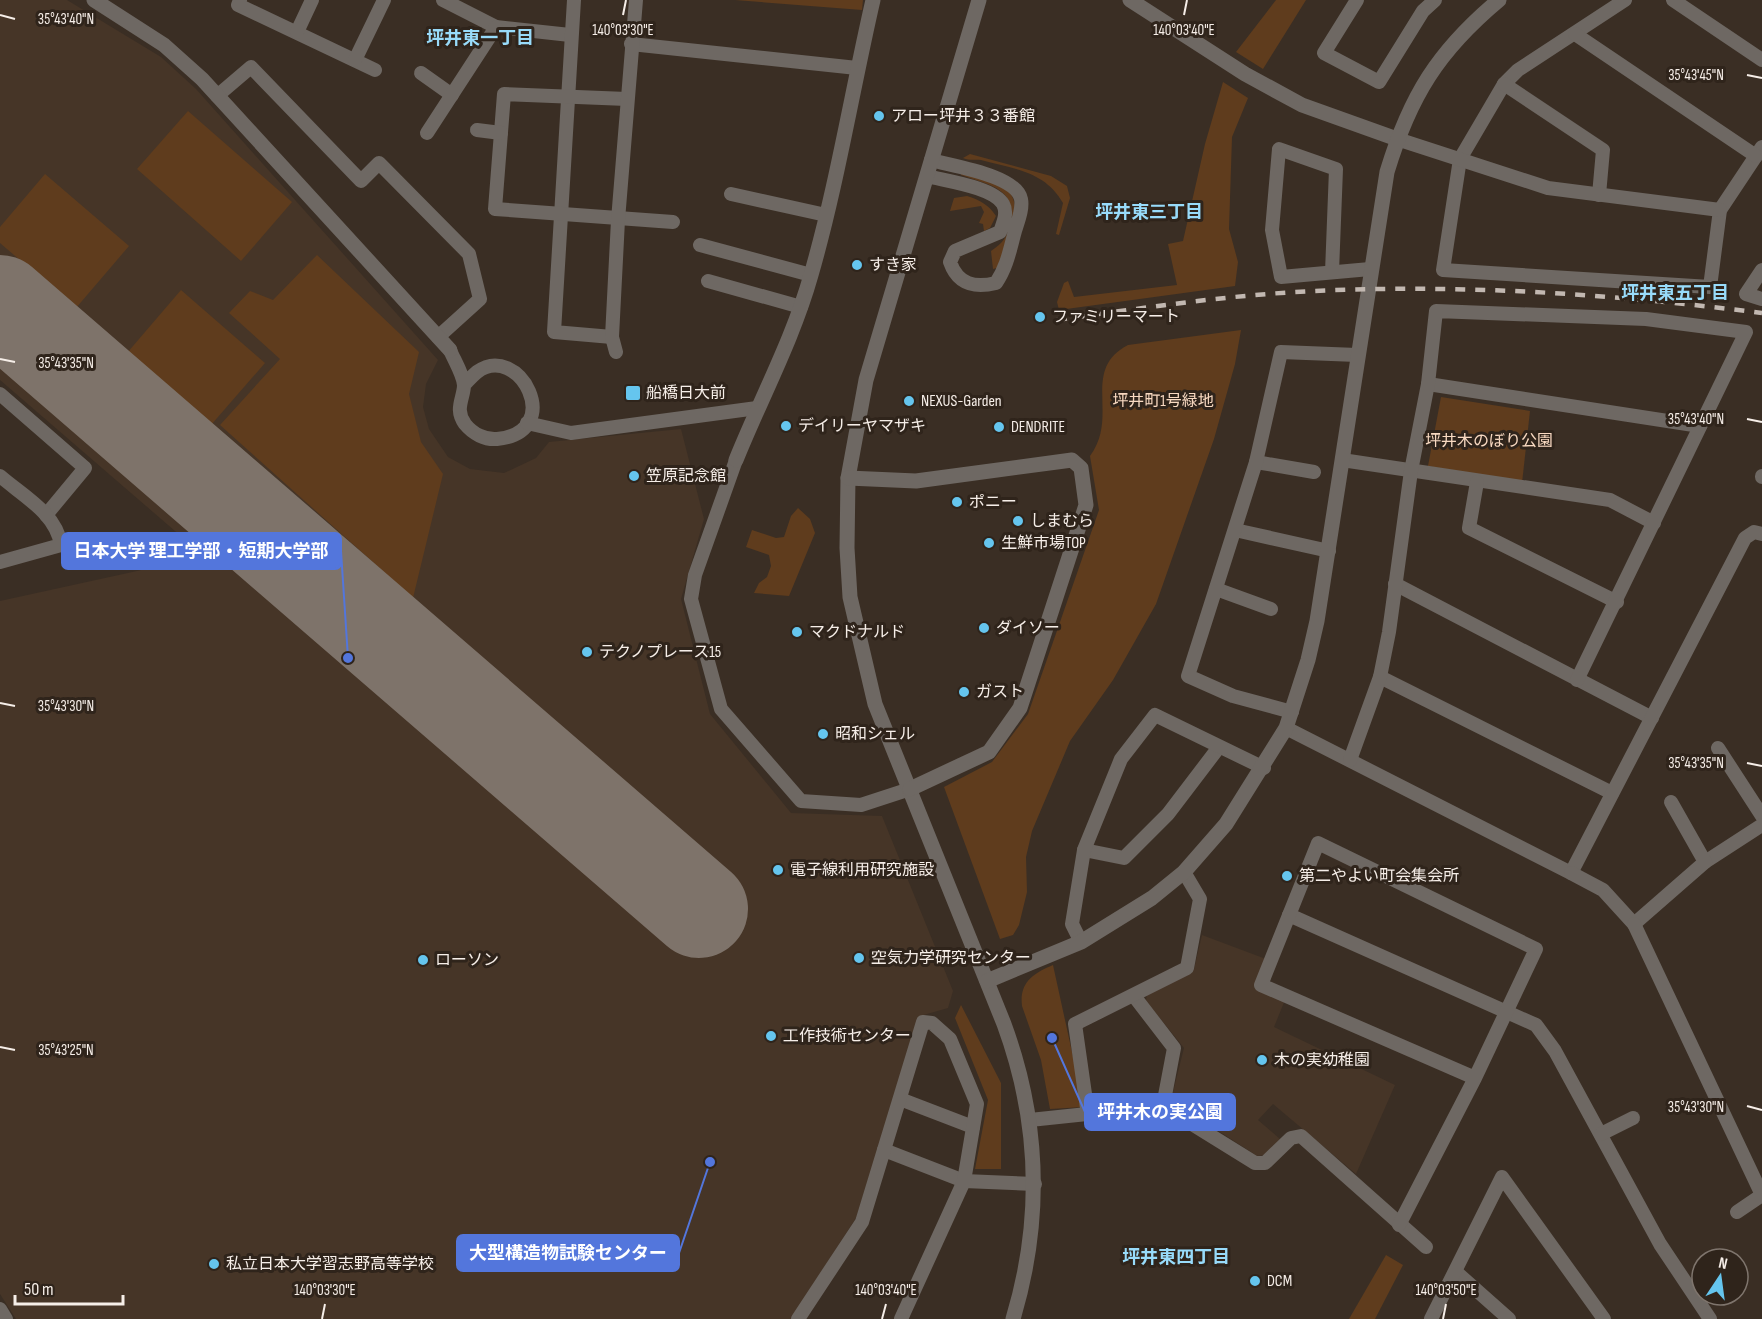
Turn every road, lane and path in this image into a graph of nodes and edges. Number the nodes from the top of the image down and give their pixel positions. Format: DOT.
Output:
graph roads {
  1 [pos="94,0"];
  2 [pos="240,0"];
  3 [pos="312,0"];
  4 [pos="384,0"];
  5 [pos="443,0"];
  6 [pos="574,0"];
  7 [pos="636,0"];
  8 [pos="873,0"];
  9 [pos="979,0"];
  10 [pos="1130,0"];
  11 [pos="1357,0"];
  12 [pos="1435,0"];
  13 [pos="1499,0"];
  14 [pos="1625,0"];
  15 [pos="1673,0"];
  16 [pos="496,27"];
  17 [pos="297,32"];
  18 [pos="1575,34"];
  19 [pos="570,35"];
  20 [pos="631,44"];
  21 [pos="355,60"];
  22 [pos="1762,60"];
  23 [pos="857,68"];
  24 [pos="375,70"];
  25 [pos="421,73"];
  26 [pos="1504,84"];
  27 [pos="452,95"];
  28 [pos="218,96"];
  29 [pos="567,96"];
  30 [pos="627,99"];
  31 [pos="477,130"];
  32 [pos="427,133"];
  33 [pos="501,133"];
  34 [pos="1397,139"];
  35 [pos="1759,151"];
  36 [pos="1460,159"];
  37 [pos="931,160"];
  38 [pos="927,176"];
  39 [pos="731,194"];
  40 [pos="1599,195"];
  41 [pos="1720,210"];
  42 [pos="561,215"];
  43 [pos="826,215"];
  44 [pos="618,220"];
  45 [pos="673,222"];
  46 [pos="700,245"];
  47 [pos="1370,269"];
  48 [pos="1762,270"];
  49 [pos="1332,272"];
  50 [pos="812,275"];
  51 [pos="708,281"];
  52 [pos="1762,299"];
  53 [pos="801,307"];
  54 [pos="438,337"];
  55 [pos="612,337"];
  56 [pos="450,350"];
  57 [pos="616,352"];
  58 [pos="1357,355"];
  59 [pos="477,372"];
  60 [pos="1428,384"];
  61 [pos="464,386"];
  62 [pos="0,394"];
  63 [pos="757,408"];
  64 [pos="527,423"];
  65 [pos="1700,426"];
  66 [pos="736,460"];
  67 [pos="1342,460"];
  68 [pos="1256,462"];
  69 [pos="1411,471"];
  70 [pos="1314,472"];
  71 [pos="0,476"];
  72 [pos="848,478"];
  73 [pos="1477,482"];
  74 [pos="46,514"];
  75 [pos="1654,524"];
  76 [pos="1235,530"];
  77 [pos="1762,534"];
  78 [pos="1329,551"];
  79 [pos="1,561"];
  80 [pos="1395,584"];
  81 [pos="1216,590"];
  82 [pos="1617,602"];
  83 [pos="1271,609"];
  84 [pos="1380,677"];
  85 [pos="1577,680"];
  86 [pos="1292,712"];
  87 [pos="1652,718"];
  88 [pos="1286,728"];
  89 [pos="1219,747"];
  90 [pos="1718,748"];
  91 [pos="1350,759"];
  92 [pos="1264,768"];
  93 [pos="910,789"];
  94 [pos="1612,793"];
  95 [pos="1671,802"];
  96 [pos="1762,816"];
  97 [pos="1762,825"];
  98 [pos="1084,850"];
  99 [pos="1705,862"];
  100 [pos="1184,872"];
  101 [pos="1571,873"];
  102 [pos="1289,915"];
  103 [pos="1634,924"];
  104 [pos="1081,942"];
  105 [pos="987,981"];
  106 [pos="1134,996"];
  107 [pos="1505,1011"];
  108 [pos="1475,1078"];
  109 [pos="900,1099"];
  110 [pos="1163,1106"];
  111 [pos="1088,1114"];
  112 [pos="1633,1118"];
  113 [pos="1030,1120"];
  114 [pos="973,1127"];
  115 [pos="1601,1134"];
  116 [pos="884,1150"];
  117 [pos="964,1181"];
  118 [pos="1035,1184"];
  119 [pos="1737,1212"];
  120 [pos="1399,1225"];
  121 [pos="1426,1247"];
  122 [pos="1456,1272"];
  123 [pos="0,1309"];
  124 [pos="6,1319"];
  125 [pos="798,1319"];
  126 [pos="901,1319"];
  127 [pos="1013,1319"];
  128 [pos="1431,1319"];
  129 [pos="1509,1319"];
  130 [pos="1604,1319"];
  131 [pos="1710,1319"];
  1 -- 28 [label="street"];
  2 -- 17 [label="street"];
  3 -- 17 [label="street"];
  4 -- 21 [label="street"];
  5 -- 16 [label="street"];
  6 -- 19 [label="street"];
  7 -- 20 [label="street"];
  8 -- 23 [label="street"];
  9 -- 37 [label="street"];
  10 -- 34 [label="street"];
  11 -- 12 [label="street"];
  13 -- 34 [label="street"];
  14 -- 18 [label="street"];
  15 -- 22 [label="street"];
  16 -- 19 [label="street"];
  16 -- 27 [label="street"];
  17 -- 21 [label="street"];
  18 -- 26 [label="street"];
  18 -- 35 [label="street"];
  19 -- 29 [label="street"];
  20 -- 23 [label="street"];
  20 -- 30 [label="street"];
  21 -- 24 [label="street"];
  23 -- 43 [label="street"];
  25 -- 27 [label="street"];
  26 -- 36 [label="street"];
  26 -- 40 [label="street"];
  27 -- 32 [label="street"];
  28 -- 54 [label="street"];
  28 -- 54 [label="street"];
  29 -- 30 [label="street"];
  29 -- 33 [label="street"];
  29 -- 42 [label="street"];
  30 -- 44 [label="street"];
  31 -- 33 [label="street"];
  33 -- 42 [label="street"];
  34 -- 36 [label="street"];
  34 -- 47 [label="street"];
  35 -- 41 [label="street"];
  36 -- 40 [label="street"];
  36 -- 41 [label="street"];
  37 -- 38 [label="street"];
  37 -- 38 [label="street"];
  38 -- 72 [label="street"];
  39 -- 43 [label="street"];
  40 -- 41 [label="street"];
  42 -- 44 [label="street"];
  42 -- 55 [label="street"];
  43 -- 50 [label="street"];
  44 -- 45 [label="street"];
  44 -- 55 [label="street"];
  46 -- 50 [label="street"];
  47 -- 49 [label="street"];
  47 -- 58 [label="street"];
  48 -- 52 [label="street"];
  49 -- 49 [label="street"];
  50 -- 53 [label="street"];
  51 -- 53 [label="street"];
  53 -- 63 [label="street"];
  54 -- 56 [label="street"];
  55 -- 57 [label="street"];
  56 -- 59 [label="street"];
  56 -- 61 [label="street"];
  58 -- 67 [label="street"];
  58 -- 68 [label="street"];
  59 -- 61 [label="street"];
  59 -- 64 [label="street"];
  60 -- 65 [label="street"];
  60 -- 65 [label="street"];
  60 -- 69 [label="street"];
  61 -- 64 [label="street"];
  62 -- 74 [label="street"];
  63 -- 64 [label="street"];
  63 -- 66 [label="street"];
  65 -- 75 [label="street"];
  66 -- 93 [label="street"];
  67 -- 69 [label="street"];
  67 -- 78 [label="street"];
  68 -- 70 [label="street"];
  68 -- 76 [label="street"];
  69 -- 73 [label="street"];
  69 -- 80 [label="street"];
  71 -- 74 [label="street"];
  72 -- 93 [label="street"];
  72 -- 93 [label="street"];
  73 -- 75 [label="street"];
  73 -- 82 [label="street"];
  74 -- 79 [label="street"];
  75 -- 82 [label="street"];
  76 -- 78 [label="street"];
  76 -- 81 [label="street"];
  77 -- 87 [label="street"];
  78 -- 86 [label="street"];
  80 -- 84 [label="street"];
  80 -- 85 [label="street"];
  81 -- 83 [label="street"];
  81 -- 86 [label="street"];
  82 -- 85 [label="street"];
  84 -- 91 [label="street"];
  84 -- 94 [label="street"];
  85 -- 87 [label="street"];
  86 -- 88 [label="street"];
  87 -- 94 [label="street"];
  88 -- 91 [label="street"];
  88 -- 92 [label="street"];
  89 -- 92 [label="street"];
  89 -- 98 [label="street"];
  89 -- 98 [label="street"];
  90 -- 96 [label="street"];
  91 -- 101 [label="street"];
  92 -- 100 [label="street"];
  93 -- 105 [label="street"];
  94 -- 101 [label="street"];
  95 -- 99 [label="street"];
  97 -- 99 [label="street"];
  98 -- 104 [label="street"];
  99 -- 103 [label="street"];
  100 -- 104 [label="street"];
  100 -- 106 [label="street"];
  101 -- 103 [label="street"];
  102 -- 107 [label="street"];
  102 -- 107 [label="street"];
  102 -- 108 [label="street"];
  103 -- 119 [label="street"];
  104 -- 105 [label="street"];
  105 -- 113 [label="street"];
  106 -- 110 [label="street"];
  106 -- 111 [label="street"];
  107 -- 108 [label="street"];
  107 -- 115 [label="street"];
  108 -- 120 [label="street"];
  109 -- 114 [label="street"];
  109 -- 114 [label="street"];
  109 -- 116 [label="street"];
  110 -- 111 [label="street"];
  110 -- 120 [label="street"];
  111 -- 113 [label="street"];
  112 -- 115 [label="street"];
  113 -- 118 [label="street"];
  114 -- 117 [label="street"];
  115 -- 131 [label="street"];
  116 -- 117 [label="street"];
  116 -- 125 [label="street"];
  117 -- 118 [label="street"];
  117 -- 126 [label="street"];
  118 -- 127 [label="street"];
  120 -- 121 [label="street"];
  122 -- 128 [label="street"];
  122 -- 129 [label="street"];
  122 -- 130 [label="street"];
  123 -- 124 [label="street"];
}
